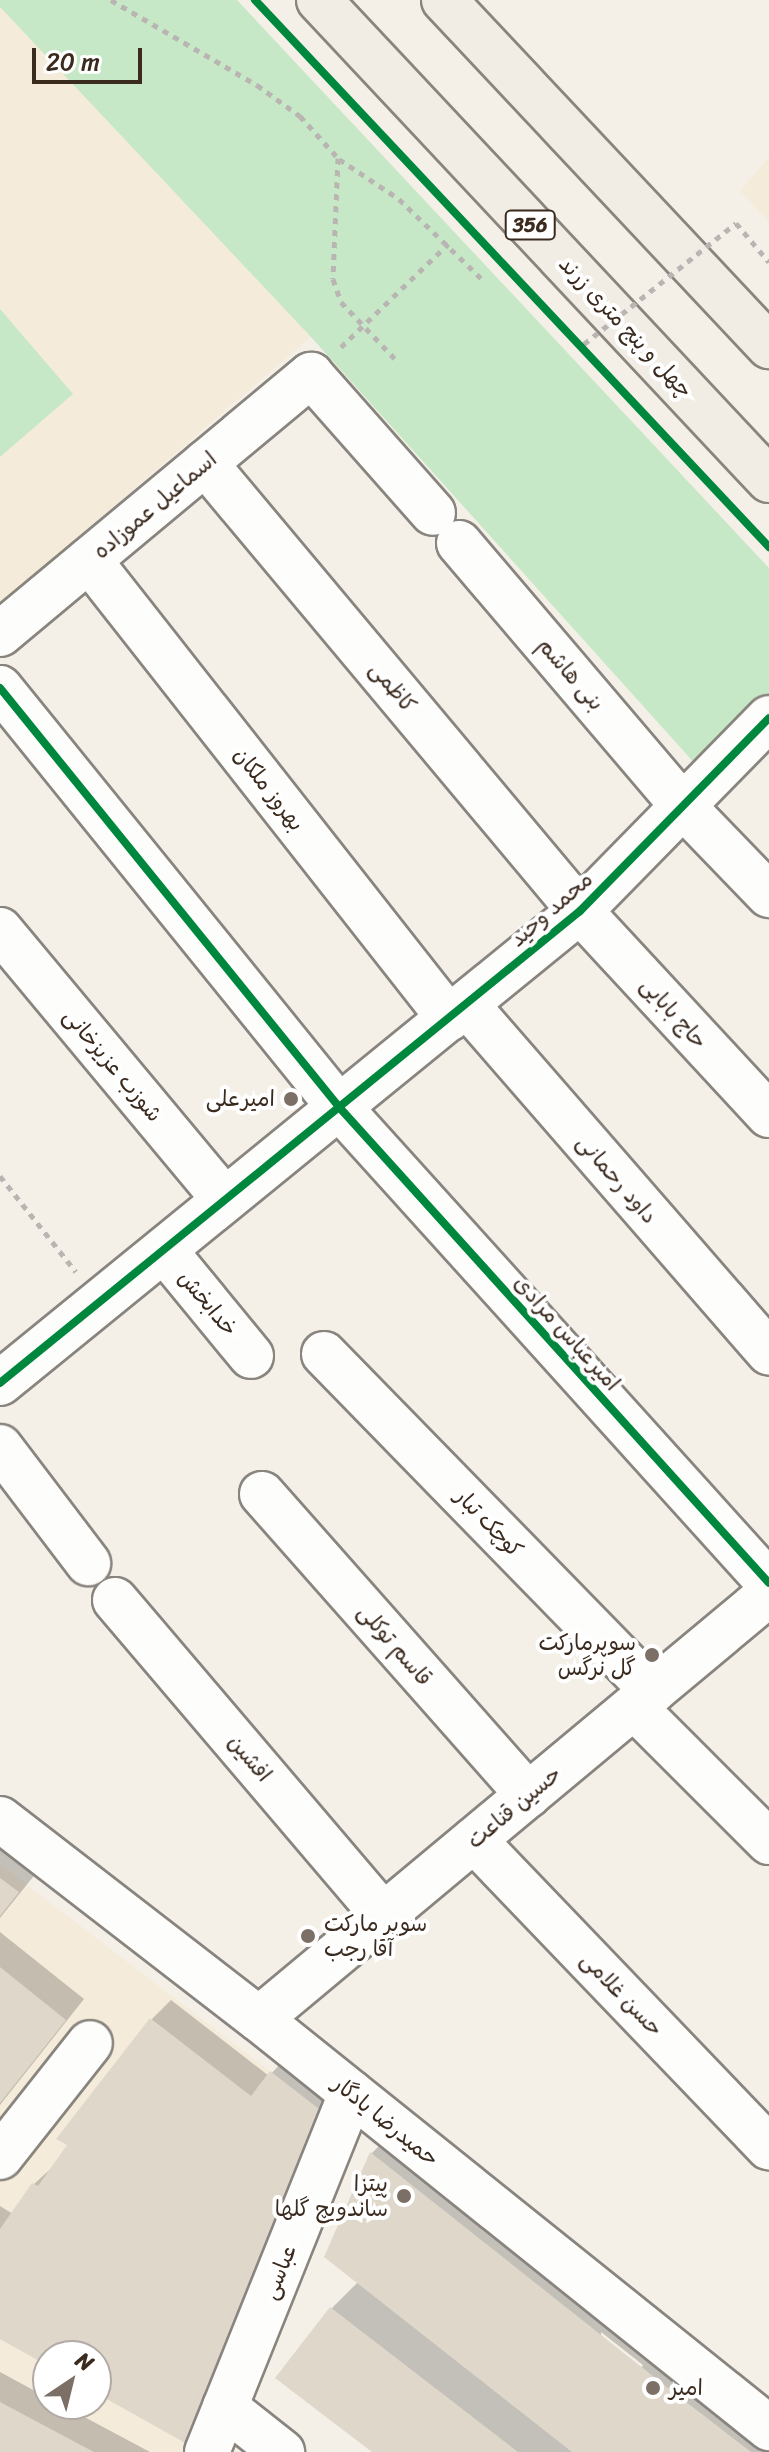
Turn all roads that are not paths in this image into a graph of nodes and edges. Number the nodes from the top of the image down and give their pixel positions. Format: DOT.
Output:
graph roads {
  1 [pos="319,0"];
  2 [pos="444,0"];
  3 [pos="769,346"];
  4 [pos="311,375"];
  5 [pos="205,463"];
  6 [pos="769,480"];
  7 [pos="89,560"];
  8 [pos="0,634"];
  9 [pos="0,688"];
  10 [pos="769,718"];
  11 [pos="683,806"];
  12 [pos="769,895"];
  13 [pos="580,911"];
  14 [pos="0,930"];
  15 [pos="458,1011"];
  16 [pos="339,1107"];
  17 [pos="769,1115"];
  18 [pos="225,1200"];
  19 [pos="164,1250"];
  20 [pos="769,1353"];
  21 [pos="324,1354"];
  22 [pos="251,1356"];
  23 [pos="0,1383"];
  24 [pos="0,1447"];
  25 [pos="262,1494"];
  26 [pos="88,1563"];
  27 [pos="769,1583"];
  28 [pos="769,1594"];
  29 [pos="115,1600"];
  30 [pos="644,1699"];
  31 [pos="528,1795"];
  32 [pos="0,1819"];
  33 [pos="474,1840"];
  34 [pos="769,1842"];
  35 [pos="384,1916"];
  36 [pos="259,2019"];
  37 [pos="90,2043"];
  38 [pos="351,2093"];
  39 [pos="769,2148"];
  40 [pos="0,2157"];
  41 [pos="225,2407"];
  42 [pos="769,2428"];
  43 [pos="207,2452"];
  44 [pos="282,2452"];
  1 -- 6 [label="main road, چهل و پنج متری زرند / 356"];
  2 -- 3 [label="main road"];
  4 -- 5 [label="street, اسماعیل عموزاده"];
  4 -- 11 [label="street, بنی هاشم"];
  5 -- 7 [label="street, اسماعیل عموزاده"];
  5 -- 13 [label="street, کاظمی"];
  7 -- 8 [label="street, اسماعیل عموزاده"];
  7 -- 15 [label="street, بهروز ملکان"];
  9 -- 16 [label="street"];
  10 -- 11 [label="street, محمد وحید"];
  11 -- 12 [label="street, بنی هاشم"];
  11 -- 13 [label="street, محمد وحید"];
  13 -- 15 [label="street, محمد وحید"];
  13 -- 17 [label="street, حاج بابایی"];
  14 -- 18 [label="street, شوزب عزیزخانی"];
  15 -- 16 [label="street, محمد وحید"];
  15 -- 20 [label="street, داود رحمانی"];
  16 -- 18 [label="street, محمد وحید"];
  16 -- 27 [label="street, امیرعباس مرادی"];
  18 -- 19 [label="street, محمد وحید"];
  19 -- 22 [label="street, خدابخش"];
  19 -- 23 [label="street, محمد وحید"];
  21 -- 30 [label="street, کوچک تبار"];
  24 -- 26 [label="street"];
  25 -- 31 [label="street, قاسم توکلی"];
  28 -- 30 [label="street, حسین قناعت"];
  29 -- 35 [label="street, افشین"];
  30 -- 31 [label="street, حسین قناعت"];
  30 -- 34 [label="street, کوچک تبار"];
  31 -- 33 [label="street, حسین قناعت"];
  32 -- 36 [label="street, حمیدرضا یادگار"];
  33 -- 35 [label="street, حسین قناعت"];
  33 -- 39 [label="street, حسن غلامی"];
  35 -- 36 [label="street, حسین قناعت"];
  36 -- 38 [label="street, حمیدرضا یادگار"];
  37 -- 40 [label="street"];
  38 -- 41 [label="street, عباسی"];
  38 -- 42 [label="street, حمیدرضا یادگار"];
  41 -- 43 [label="street, عباسی"];
  41 -- 44 [label="street"];
}
